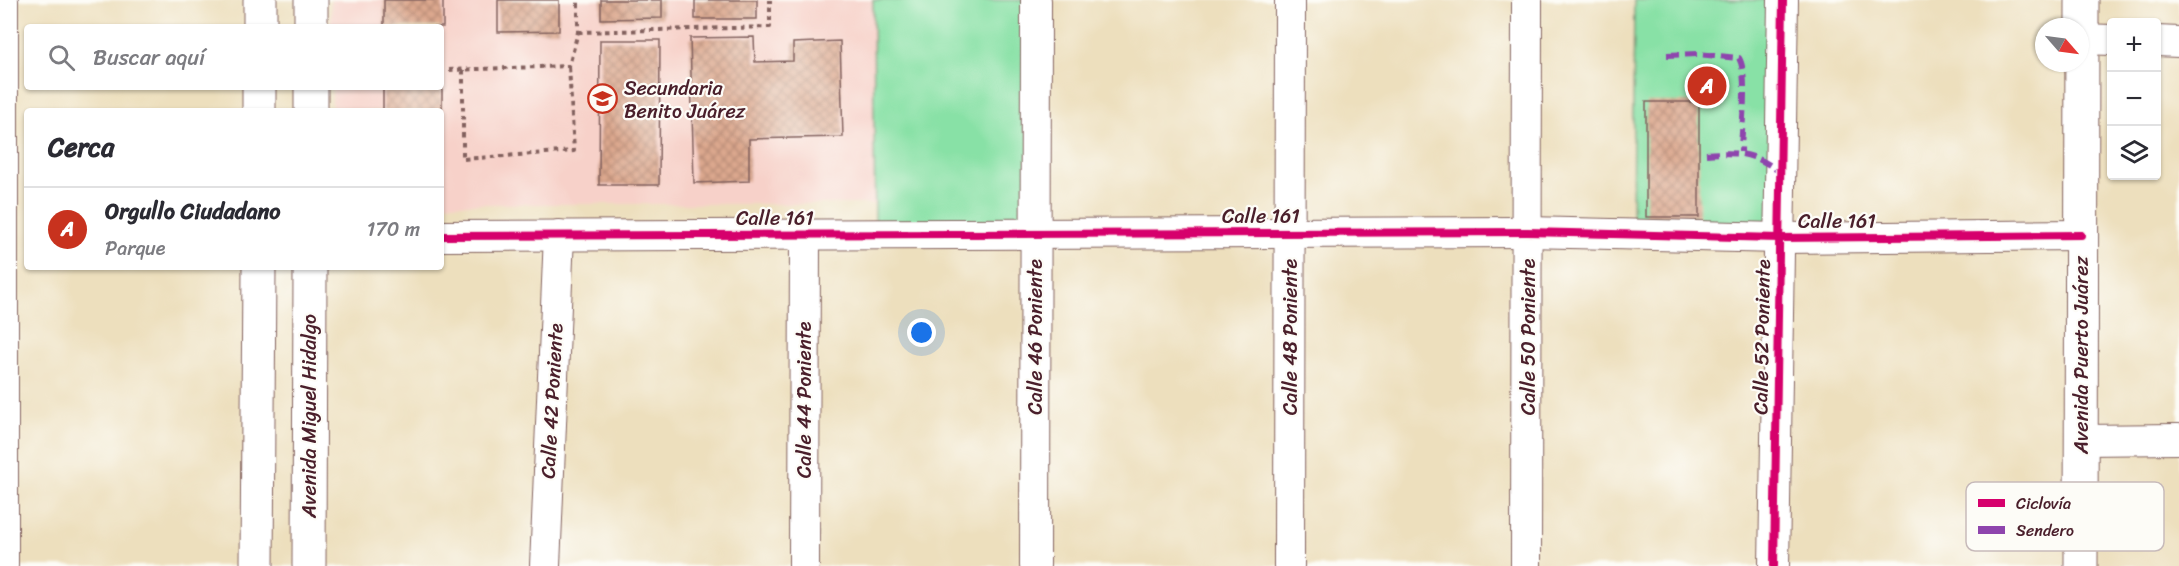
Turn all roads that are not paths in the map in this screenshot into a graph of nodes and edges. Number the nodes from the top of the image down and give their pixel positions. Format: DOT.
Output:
graph roads {
  1 [pos="3,0"];
  2 [pos="260,0"];
  3 [pos="311,0"];
  4 [pos="1036,0"];
  5 [pos="1290,0"];
  6 [pos="1527,0"];
  7 [pos="1783,0"];
  8 [pos="2082,0"];
  9 [pos="260,24"];
  10 [pos="311,24"];
  11 [pos="2097,40"];
  12 [pos="2161,41"];
  13 [pos="2179,42"];
  14 [pos="259,90"];
  15 [pos="311,90"];
  16 [pos="259,108"];
  17 [pos="311,108"];
  18 [pos="1528,232"];
  19 [pos="1290,233"];
  20 [pos="805,234"];
  21 [pos="1036,234"];
  22 [pos="15,235"];
  23 [pos="560,235"];
  24 [pos="2081,235"];
  25 [pos="444,236"];
  26 [pos="1780,237"];
  27 [pos="259,270"];
  28 [pos="310,270"];
  29 [pos="2179,439"];
  30 [pos="2082,440"];
  31 [pos="2082,482"];
  32 [pos="2081,551"];
  33 [pos="3,566"];
  34 [pos="257,566"];
  35 [pos="309,566"];
  36 [pos="545,566"];
  37 [pos="804,566"];
  38 [pos="1035,566"];
  39 [pos="1289,566"];
  40 [pos="1526,566"];
  41 [pos="1774,566"];
  42 [pos="2081,566"];
  1 -- 22 [label="street"];
  2 -- 9 [label="main road"];
  3 -- 10 [label="main road"];
  4 -- 21 [label="street, Calle 46 Poniente"];
  5 -- 19 [label="street, Calle 48 Poniente"];
  6 -- 18 [label="street, Calle 50 Poniente"];
  7 -- 26 [label="street, Calle 52 Poniente"];
  8 -- 11 [label="main road, Avenida Puerto Juárez"];
  11 -- 24 [label="main road, Avenida Puerto Juárez"];
  12 -- 13 [label="street"];
  14 -- 16 [label="main road"];
  15 -- 17 [label="main road"];
  18 -- 19 [label="street, Calle 161"];
  18 -- 26 [label="street, Calle 161"];
  18 -- 40 [label="street, Calle 50 Poniente"];
  19 -- 21 [label="street, Calle 161"];
  19 -- 39 [label="street, Calle 48 Poniente"];
  20 -- 21 [label="street, Calle 161"];
  20 -- 23 [label="street, Calle 161"];
  20 -- 37 [label="street, Calle 44 Poniente"];
  21 -- 38 [label="street, Calle 46 Poniente"];
  22 -- 33 [label="street"];
  23 -- 25 [label="street, Calle 161"];
  23 -- 36 [label="street, Calle 42 Poniente"];
  24 -- 26 [label="street, Calle 161"];
  24 -- 30 [label="main road, Avenida Puerto Juárez"];
  26 -- 41 [label="street, Calle 52 Poniente"];
  27 -- 34 [label="main road"];
  28 -- 35 [label="main road, Avenida Miguel Hidalgo"];
  29 -- 30 [label="street"];
  30 -- 31 [label="main road, Avenida Puerto Juárez"];
  32 -- 42 [label="main road, Avenida Puerto Juárez"];
}
